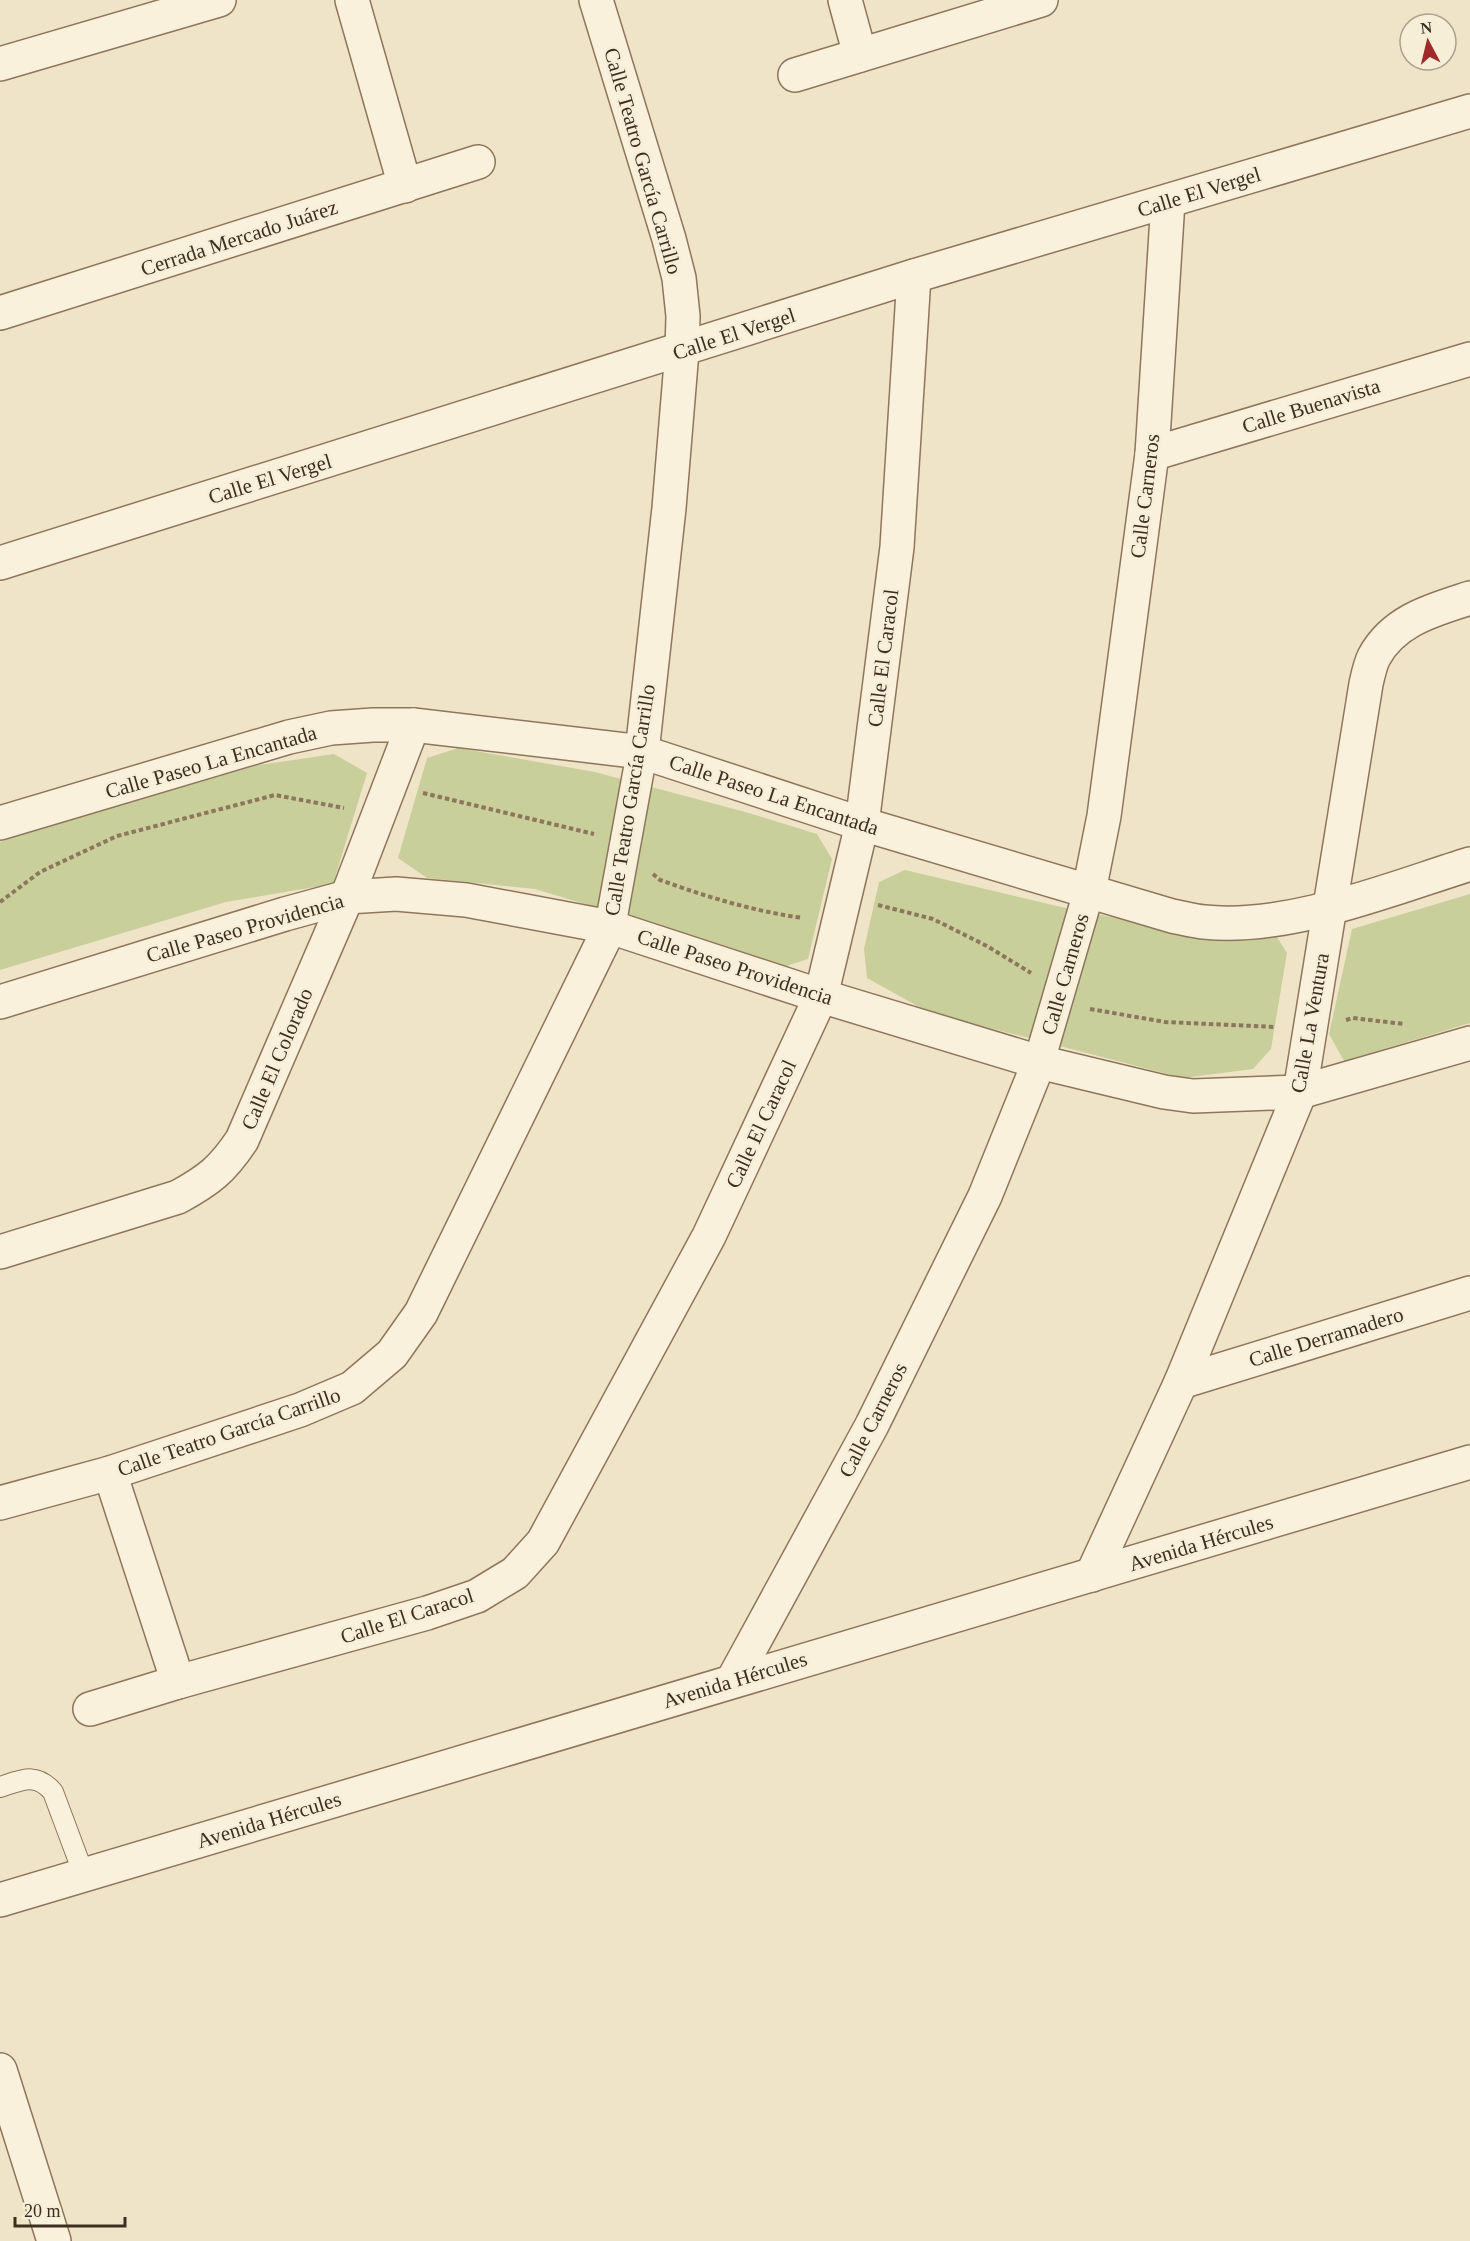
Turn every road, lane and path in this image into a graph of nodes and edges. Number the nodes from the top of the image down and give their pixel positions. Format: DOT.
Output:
graph roads {
  1 [pos="219,0"];
  2 [pos="352,0"];
  3 [pos="596,0"];
  4 [pos="845,0"];
  5 [pos="1041,0"];
  6 [pos="860,55"];
  7 [pos="0,64"];
  8 [pos="795,75"];
  9 [pos="1470,111"];
  10 [pos="478,162"];
  11 [pos="405,186"];
  12 [pos="1168,201"];
  13 [pos="914,276"];
  14 [pos="0,314"];
  15 [pos="682,351"];
  16 [pos="1470,359"];
  17 [pos="1152,454"];
  18 [pos="0,563"];
  19 [pos="1470,598"];
  20 [pos="413,725"];
  21 [pos="642,752"];
  22 [pos="390,785"];
  23 [pos="377,820"];
  24 [pos="0,823"];
  25 [pos="862,824"];
  26 [pos="625,847"];
  27 [pos="1470,864"];
  28 [pos="1089,891"];
  29 [pos="347,897"];
  30 [pos="0,902"];
  31 [pos="1330,908"];
  32 [pos="842,910"];
  33 [pos="610,927"];
  34 [pos="821,996"];
  35 [pos="1058,998"];
  36 [pos="0,1002"];
  37 [pos="1411,1025"];
  38 [pos="1311,1028"];
  39 [pos="1470,1043"];
  40 [pos="1039,1062"];
  41 [pos="1300,1092"];
  42 [pos="0,1252"];
  43 [pos="1470,1293"];
  44 [pos="1181,1382"];
  45 [pos="1470,1462"];
  46 [pos="110,1473"];
  47 [pos="0,1503"];
  48 [pos="1092,1575"];
  49 [pos="734,1680"];
  50 [pos="178,1682"];
  51 [pos="90,1709"];
  52 [pos="0,1787"];
  53 [pos="84,1875"];
  54 [pos="0,1900"];
  55 [pos="0,2070"];
  56 [pos="54,2241"];
  1 -- 7 [label="street"];
  2 -- 11 [label="street"];
  3 -- 15 [label="street, Calle Teatro García Carrillo"];
  4 -- 6 [label="street"];
  5 -- 6 [label="street"];
  6 -- 8 [label="street"];
  9 -- 12 [label="street, Calle El Vergel"];
  10 -- 11 [label="street, Cerrada Mercado Juárez"];
  11 -- 14 [label="street, Cerrada Mercado Juárez"];
  12 -- 13 [label="street, Calle El Vergel"];
  12 -- 17 [label="street, Calle Carneros"];
  13 -- 15 [label="street, Calle El Vergel"];
  13 -- 25 [label="street, Calle El Caracol"];
  15 -- 18 [label="street, Calle El Vergel"];
  15 -- 21 [label="street, Calle Teatro García Carrillo"];
  16 -- 17 [label="street, Calle Buenavista"];
  17 -- 28 [label="street, Calle Carneros"];
  19 -- 31 [label="street, Calle La Ventura"];
  20 -- 21 [label="street, Calle Paseo La Encantada"];
  20 -- 22 [label="street, Calle El Colorado"];
  20 -- 24 [label="street, Calle Paseo La Encantada"];
  21 -- 25 [label="street, Calle Paseo La Encantada"];
  21 -- 26 [label="street, Calle Teatro García Carrillo"];
  22 -- 23 [label="street, Calle El Colorado"];
  22 -- 26 [label="path"];
  23 -- 29 [label="street, Calle El Colorado"];
  23 -- 30 [label="path"];
  25 -- 28 [label="street, Calle Paseo La Encantada"];
  25 -- 32 [label="street, Calle El Caracol"];
  26 -- 32 [label="path"];
  26 -- 33 [label="street, Calle Teatro García Carrillo"];
  27 -- 31 [label="street, Calle Paseo La Encantada"];
  28 -- 31 [label="street, Calle Paseo La Encantada"];
  28 -- 35 [label="street, Calle Carneros"];
  29 -- 33 [label="street, Calle Paseo Providencia"];
  29 -- 36 [label="street, Calle Paseo Providencia"];
  29 -- 42 [label="street, Calle El Colorado"];
  31 -- 38 [label="street, Calle La Ventura"];
  32 -- 34 [label="street, Calle El Caracol"];
  32 -- 35 [label="path"];
  33 -- 34 [label="street, Calle Paseo Providencia"];
  33 -- 46 [label="street, Calle Teatro García Carrillo"];
  34 -- 40 [label="street, Calle Paseo Providencia"];
  34 -- 50 [label="street, Calle El Caracol"];
  35 -- 38 [label="path"];
  35 -- 40 [label="street, Calle Carneros"];
  37 -- 38 [label="path"];
  38 -- 41 [label="street, Calle La Ventura"];
  39 -- 41 [label="street, Calle Paseo Providencia"];
  40 -- 41 [label="street, Calle Paseo Providencia"];
  40 -- 49 [label="street, Calle Carneros"];
  41 -- 44 [label="street, Calle La Ventura"];
  43 -- 44 [label="street, Calle Derramadero"];
  44 -- 48 [label="street, Calle La Ventura"];
  45 -- 48 [label="street, Avenida Hércules"];
  46 -- 47 [label="street, Calle Teatro García Carrillo"];
  46 -- 50 [label="street"];
  48 -- 49 [label="street, Avenida Hércules"];
  49 -- 53 [label="street, Avenida Hércules"];
  50 -- 51 [label="street, Calle El Caracol"];
  52 -- 53 [label="lane"];
  53 -- 54 [label="street, Avenida Hércules"];
  55 -- 56 [label="street"];
}
